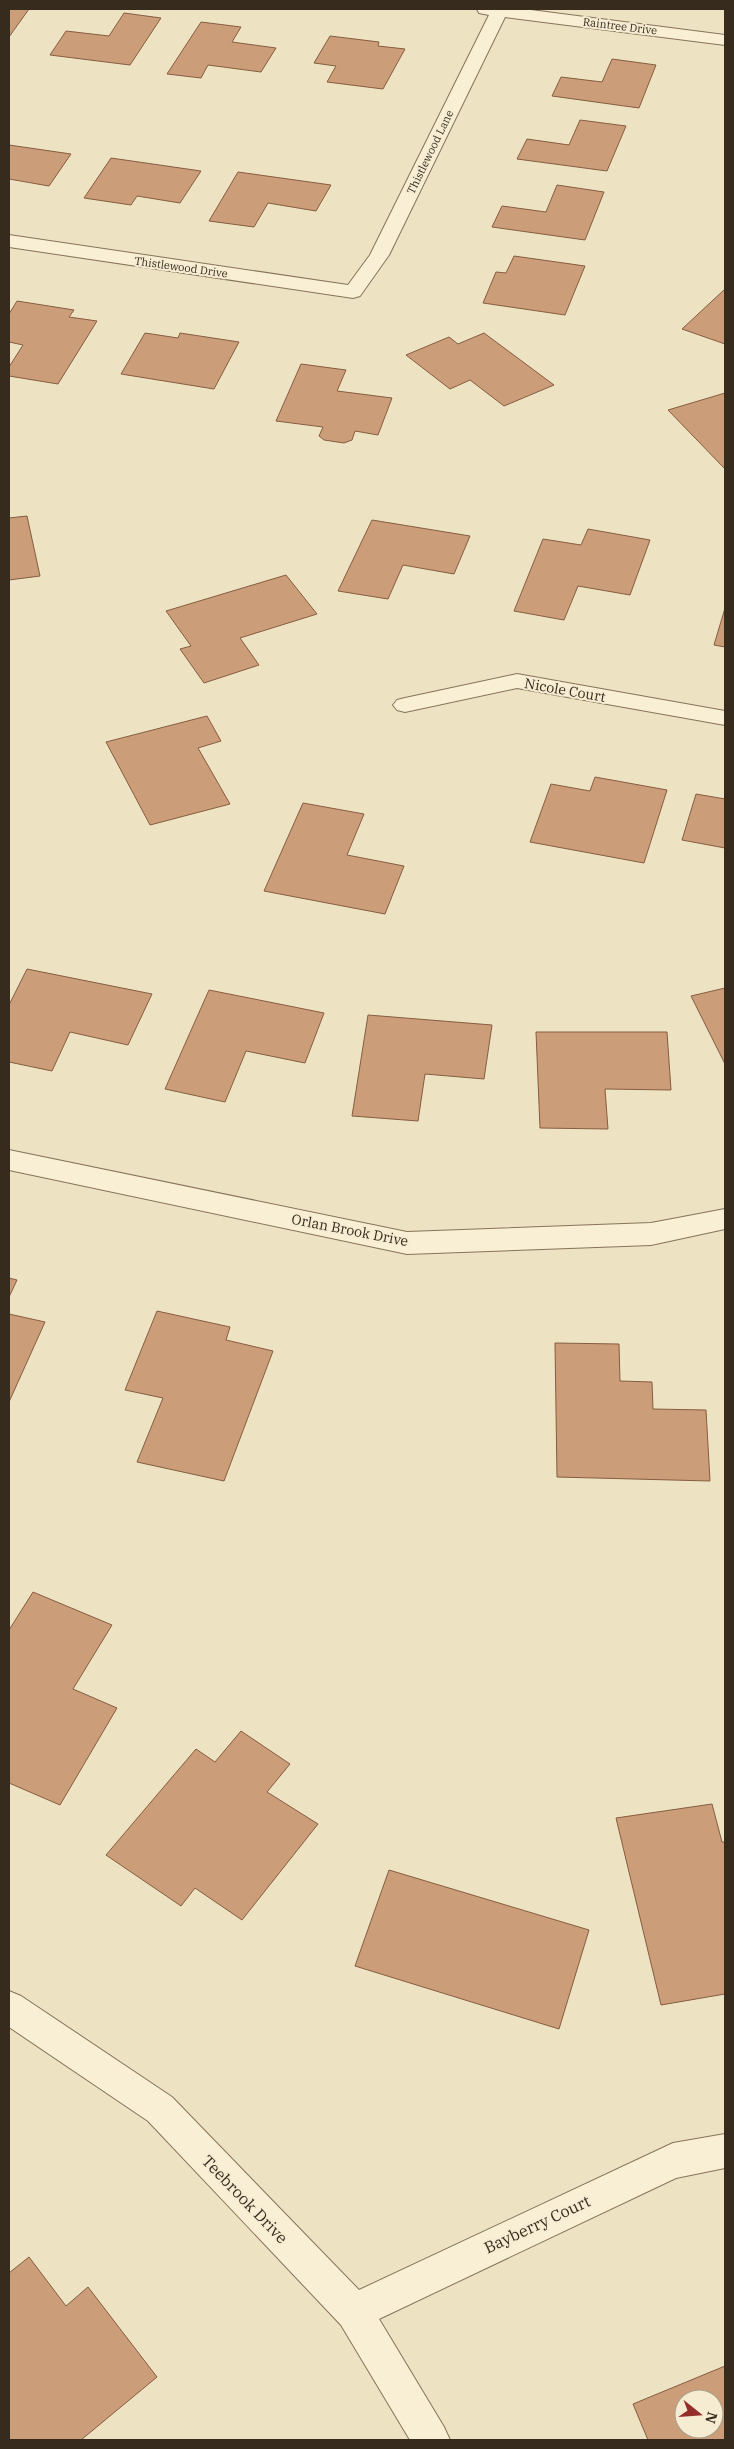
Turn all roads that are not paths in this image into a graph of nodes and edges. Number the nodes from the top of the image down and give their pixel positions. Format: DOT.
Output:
graph roads {
  1 [pos="495,9"];
  2 [pos="725,40"];
  3 [pos="9,241"];
  4 [pos="353,292"];
  5 [pos="404,704"];
  6 [pos="725,718"];
  7 [pos="9,1160"];
  8 [pos="725,1219"];
  9 [pos="9,2006"];
  10 [pos="725,2151"];
  11 [pos="354,2312"];
  12 [pos="431,2440"];
  1 -- 2 [label="street, Raintree Drive"];
  1 -- 4 [label="street, Thistlewood Lane"];
  3 -- 4 [label="street, Thistlewood Drive"];
  5 -- 6 [label="street, Nicole Court"];
  7 -- 8 [label="street, Orlan Brook Drive"];
  9 -- 11 [label="street, Teebrook Drive"];
  10 -- 11 [label="street, Bayberry Court"];
  11 -- 12 [label="street, Teebrook Drive"];
}
